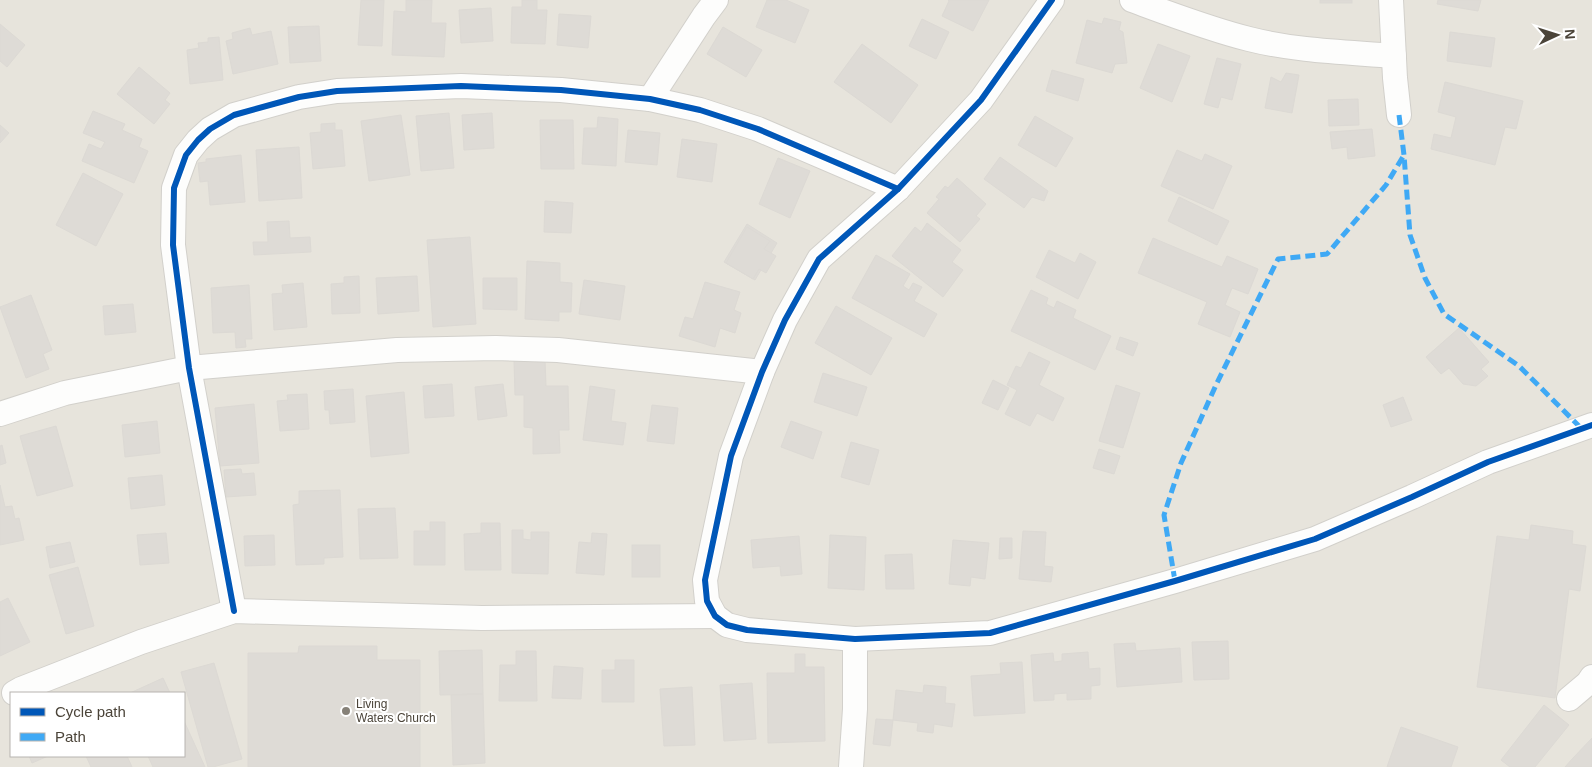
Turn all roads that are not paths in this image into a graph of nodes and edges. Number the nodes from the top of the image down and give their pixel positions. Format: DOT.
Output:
graph roads {
  1 [pos="716,0"];
  2 [pos="1052,0"];
  3 [pos="1132,0"];
  4 [pos="1391,0"];
  5 [pos="1394,56"];
  6 [pos="650,99"];
  7 [pos="1399,115"];
  8 [pos="898,188"];
  9 [pos="189,368"];
  10 [pos="762,372"];
  11 [pos="0,414"];
  12 [pos="1592,424"];
  13 [pos="234,611"];
  14 [pos="715,616"];
  15 [pos="855,639"];
  16 [pos="1592,677"];
  17 [pos="16,692"];
  18 [pos="1569,700"];
  19 [pos="851,767"];
  1 -- 6 [label="street"];
  2 -- 8 [label="street"];
  3 -- 5 [label="street"];
  4 -- 5 [label="street"];
  5 -- 7 [label="street"];
  6 -- 8 [label="street"];
  6 -- 9 [label="street"];
  8 -- 10 [label="street"];
  9 -- 10 [label="street"];
  9 -- 11 [label="street"];
  9 -- 13 [label="street"];
  10 -- 14 [label="street"];
  12 -- 15 [label="street"];
  13 -- 14 [label="street"];
  13 -- 17 [label="street"];
  14 -- 15 [label="street"];
  15 -- 19 [label="street"];
  16 -- 18 [label="street"];
}
